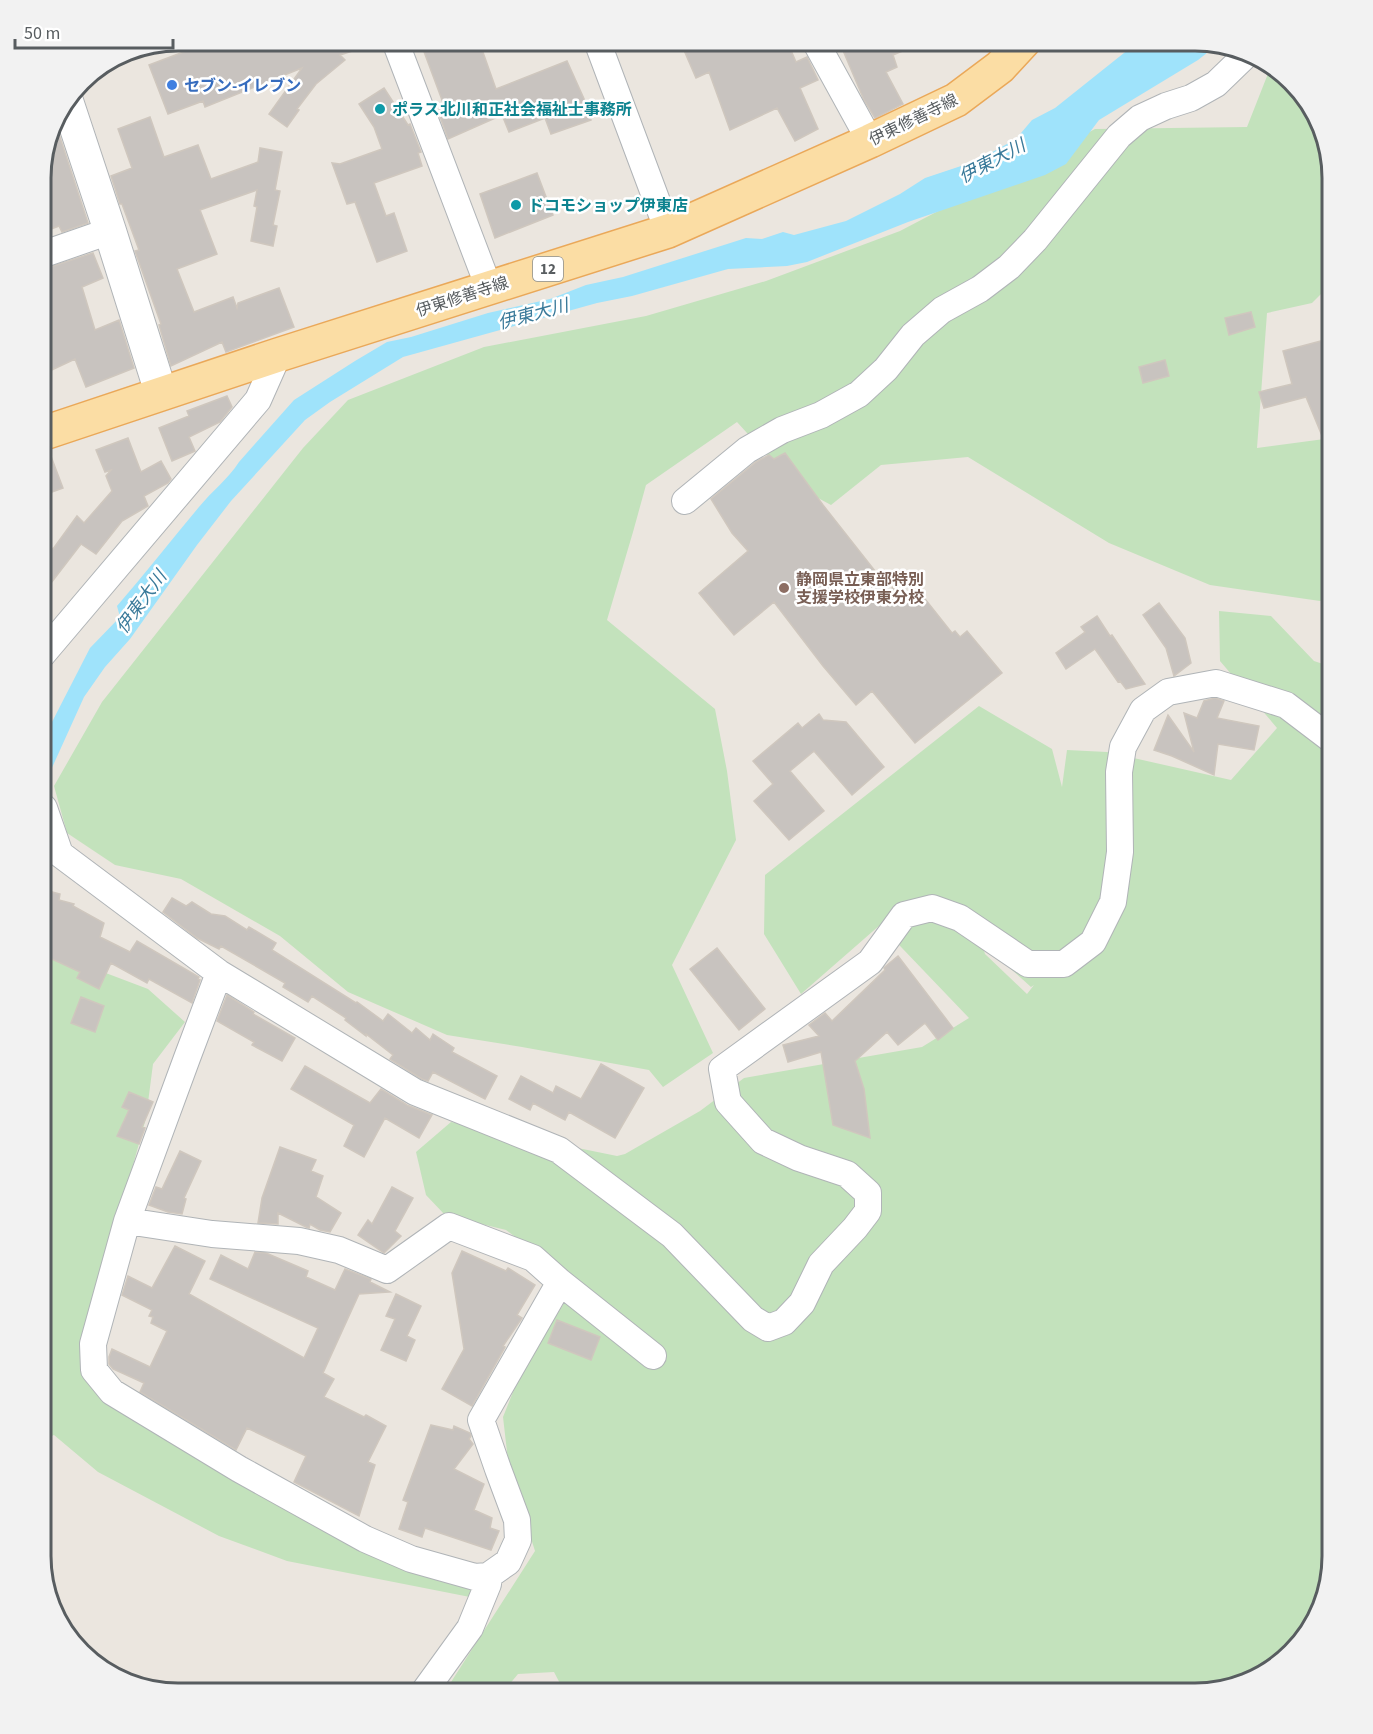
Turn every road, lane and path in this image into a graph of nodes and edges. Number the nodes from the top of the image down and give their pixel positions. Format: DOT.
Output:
graph roads {
  1 [pos="399,51"];
  2 [pos="601,51"];
  3 [pos="820,51"];
  4 [pos="1015,51"];
  5 [pos="1241,60"];
  6 [pos="70,110"];
  7 [pos="870,141"];
  8 [pos="110,231"];
  9 [pos="668,231"];
  10 [pos="51,252"];
  11 [pos="489,288"];
  12 [pos="278,355"];
  13 [pos="161,393"];
  14 [pos="51,431"];
  15 [pos="685,501"];
  16 [pos="51,644"];
  17 [pos="1322,732"];
  18 [pos="51,830"];
  19 [pos="219,973"];
  20 [pos="127,1221"];
  21 [pos="560,1282"];
  22 [pos="653,1356"];
  23 [pos="488,1584"];
  24 [pos="431,1683"];
  1 -- 11 [label="street"];
  2 -- 9 [label="street"];
  3 -- 7 [label="street"];
  4 -- 7 [label="main road, 伊東修善寺線 / 12"];
  5 -- 15 [label="street"];
  6 -- 8 [label="street"];
  7 -- 9 [label="main road, 伊東修善寺線 / 12"];
  8 -- 10 [label="street"];
  8 -- 13 [label="street"];
  9 -- 11 [label="main road, 伊東修善寺線 / 12"];
  11 -- 12 [label="main road, 伊東修善寺線 / 12"];
  12 -- 13 [label="main road, 伊東修善寺線 / 12"];
  12 -- 16 [label="street"];
  13 -- 14 [label="main road, 伊東修善寺線 / 12"];
  17 -- 19 [label="street"];
  18 -- 19 [label="street"];
  19 -- 20 [label="street"];
  20 -- 21 [label="street"];
  20 -- 21 [label="street"];
  21 -- 22 [label="street"];
  23 -- 24 [label="street"];
}
